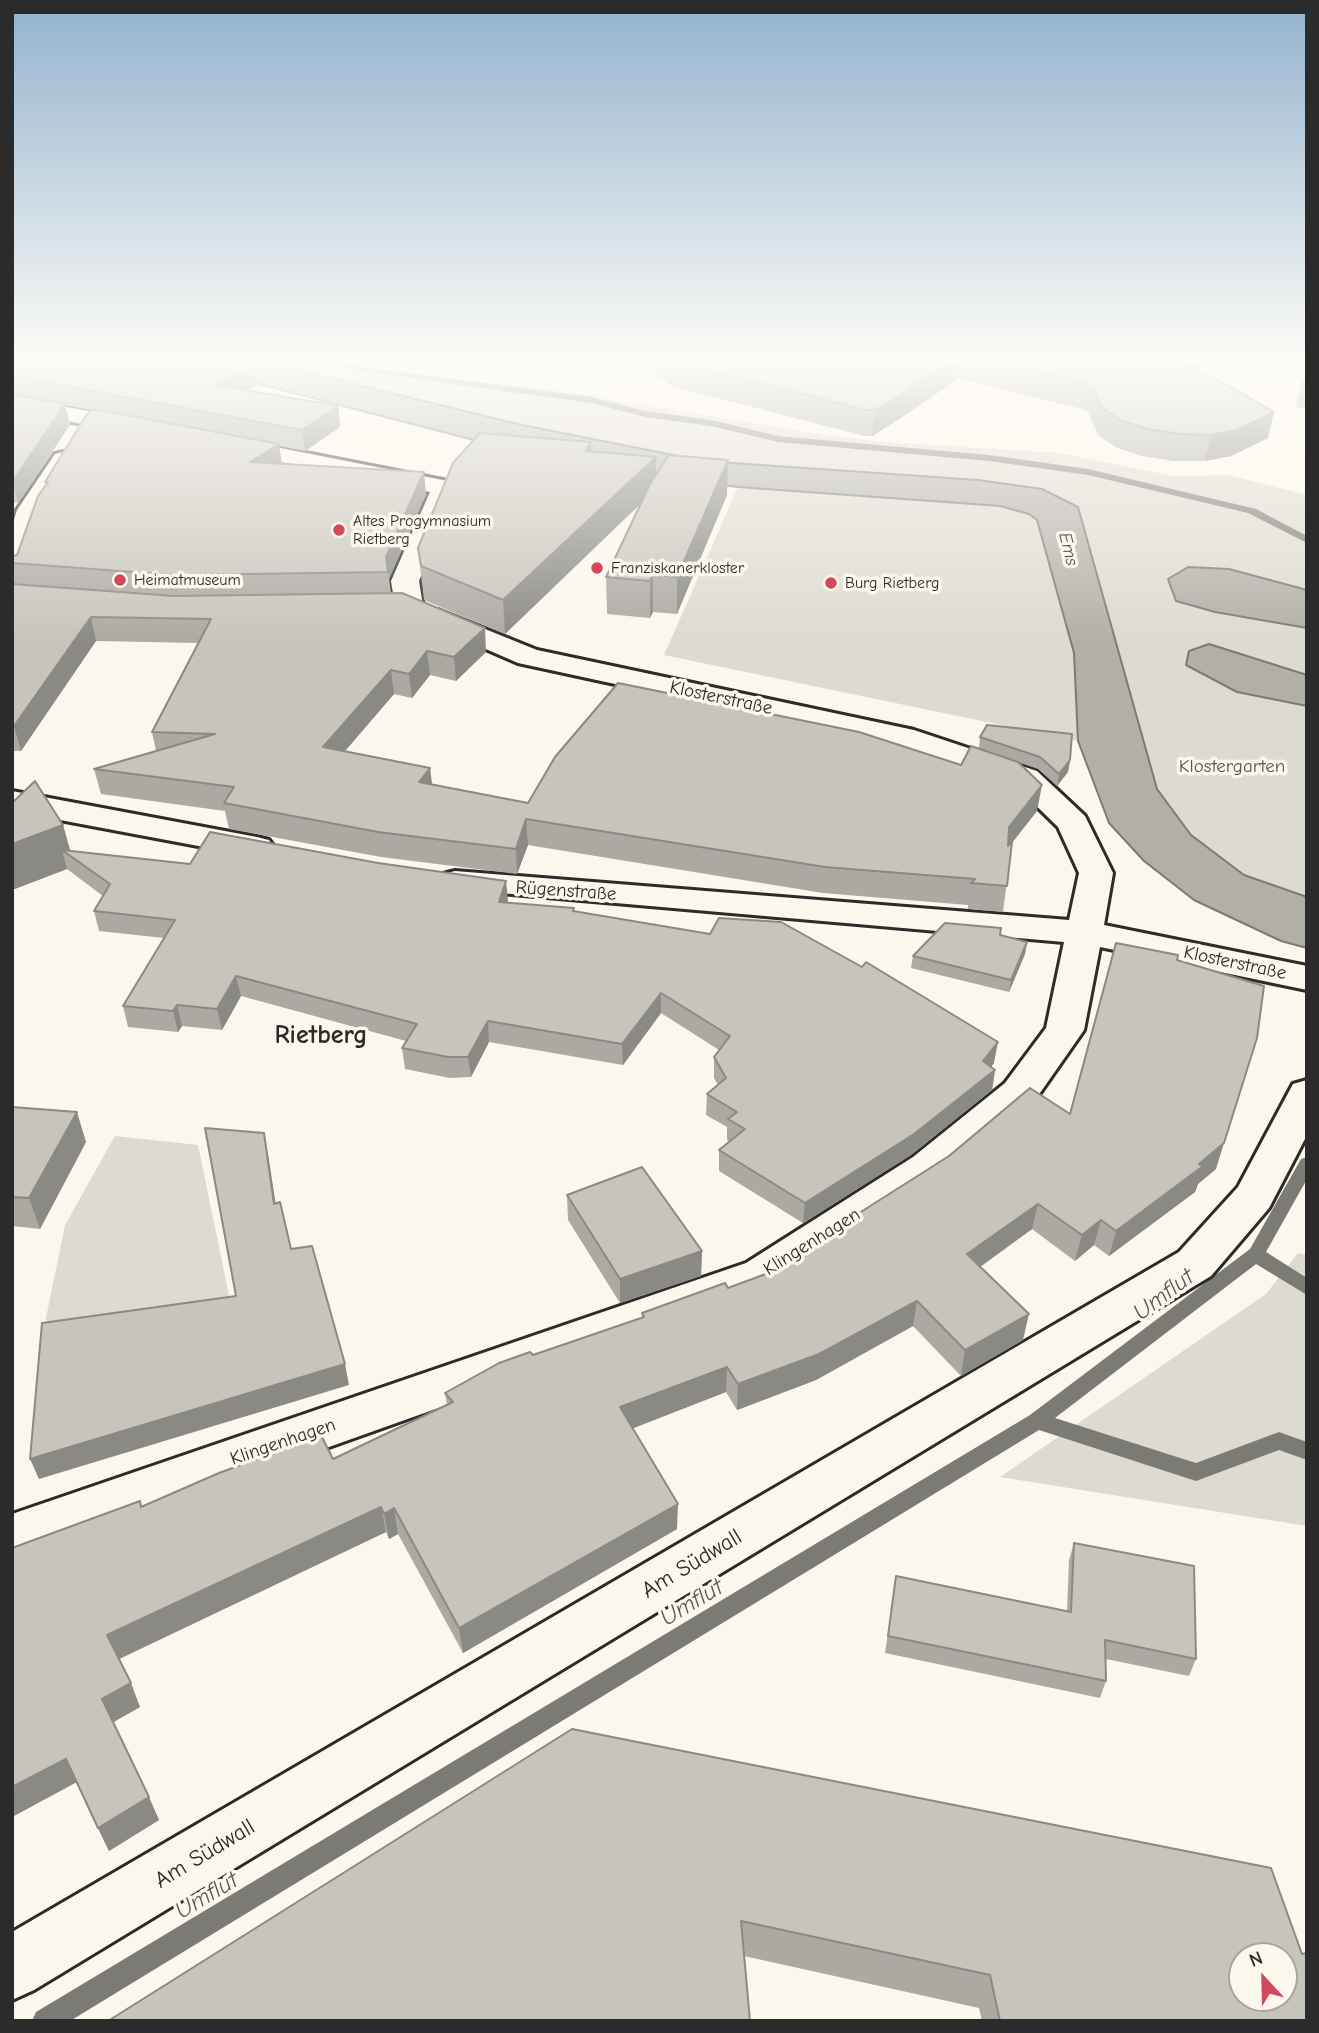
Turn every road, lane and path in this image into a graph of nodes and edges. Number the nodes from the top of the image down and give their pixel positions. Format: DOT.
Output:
graph roads {
  1 [pos="65,455"];
  2 [pos="283,455"];
  3 [pos="12,570"];
  4 [pos="12,802"];
  5 [pos="289,853"];
  6 [pos="423,876"];
  7 [pos="1084,932"];
  8 [pos="1307,978"];
  9 [pos="1307,1094"];
  10 [pos="12,1537"];
  11 [pos="12,1968"];
  1 -- 3 [label="street"];
  2 -- 7 [label="street, Klosterstraße"];
  4 -- 5 [label="street"];
  6 -- 7 [label="street, Rügenstraße"];
  7 -- 8 [label="street, Klosterstraße"];
  7 -- 10 [label="street, Klingenhagen"];
  9 -- 11 [label="street, Am Südwall"];
}
